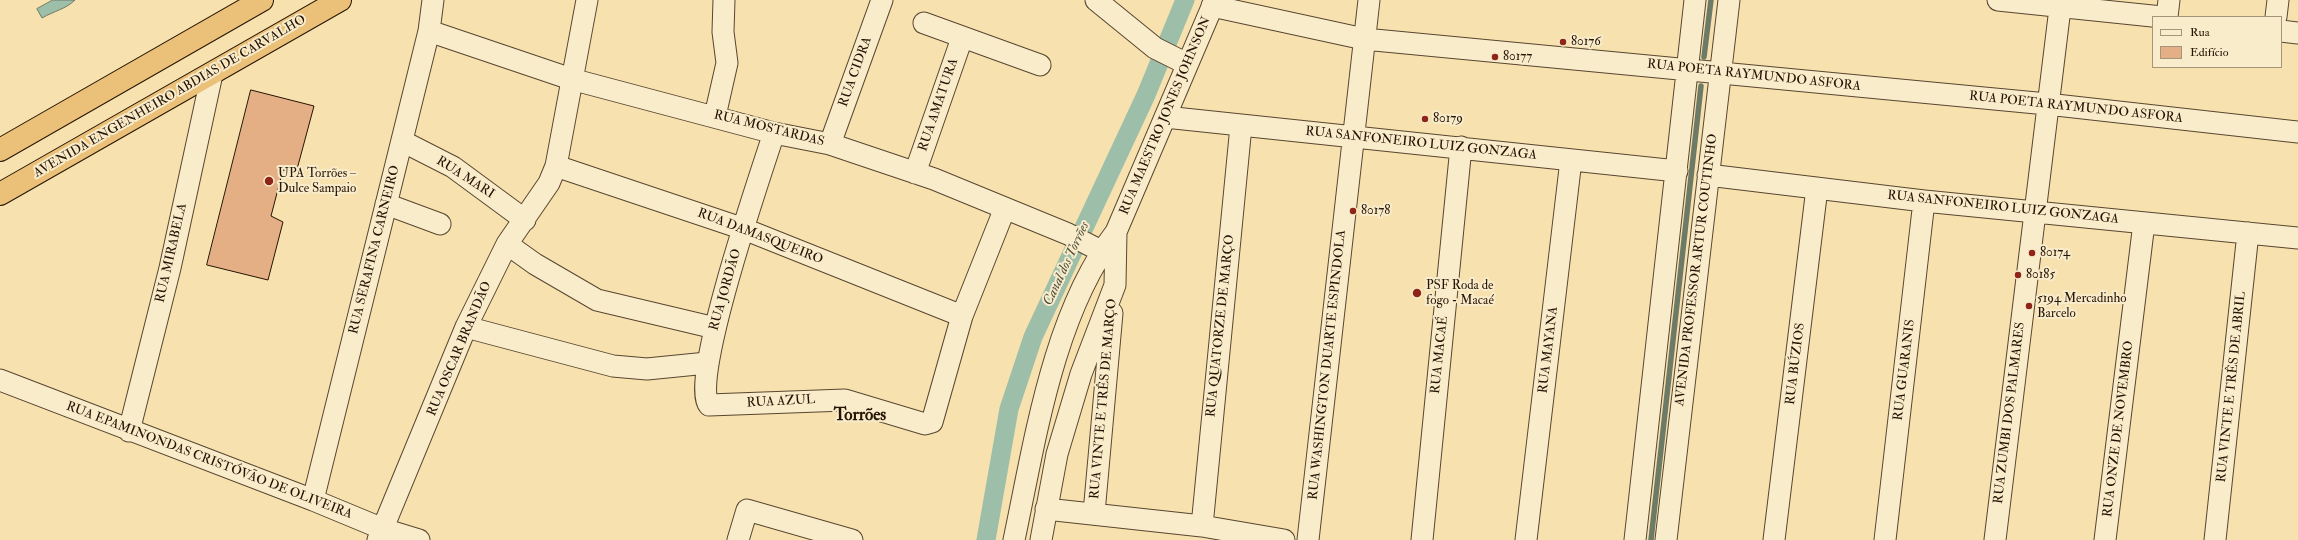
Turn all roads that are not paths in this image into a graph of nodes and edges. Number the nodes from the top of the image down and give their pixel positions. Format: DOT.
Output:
graph roads {
  1 [pos="262,0"];
  2 [pos="340,0"];
  3 [pos="433,0"];
  4 [pos="587,0"];
  5 [pos="724,0"];
  6 [pos="882,0"];
  7 [pos="1096,0"];
  8 [pos="1369,0"];
  9 [pos="1695,0"];
  10 [pos="1729,0"];
  11 [pos="1998,0"];
  12 [pos="2169,0"];
  13 [pos="2278,0"];
  14 [pos="1214,3"];
  15 [pos="2060,4"];
  16 [pos="2154,16"];
  17 [pos="2167,16"];
  18 [pos="2276,16"];
  19 [pos="924,22"];
  20 [pos="429,31"];
  21 [pos="2282,31"];
  22 [pos="2298,33"];
  23 [pos="962,38"];
  24 [pos="1364,39"];
  25 [pos="1187,64"];
  26 [pos="1040,65"];
  27 [pos="1689,70"];
  28 [pos="212,74"];
  29 [pos="1720,74"];
  30 [pos="571,79"];
  31 [pos="2047,104"];
  32 [pos="715,116"];
  33 [pos="1165,117"];
  34 [pos="1241,126"];
  35 [pos="2298,132"];
  36 [pos="774,133"];
  37 [pos="1354,137"];
  38 [pos="402,141"];
  39 [pos="830,144"];
  40 [pos="1461,147"];
  41 [pos="0,150"];
  42 [pos="1571,160"];
  43 [pos="556,166"];
  44 [pos="1677,171"];
  45 [pos="915,173"];
  46 [pos="1708,175"];
  47 [pos="1817,188"];
  48 [pos="0,194"];
  49 [pos="1924,201"];
  50 [pos="386,204"];
  51 [pos="1005,208"];
  52 [pos="2034,212"];
  53 [pos="525,220"];
  54 [pos="2144,223"];
  55 [pos="440,224"];
  56 [pos="744,229"];
  57 [pos="1116,232"];
  58 [pos="2248,233"];
  59 [pos="2298,238"];
  60 [pos="507,244"];
  61 [pos="1094,247"];
  62 [pos="1115,285"];
  63 [pos="962,316"];
  64 [pos="466,327"];
  65 [pos="715,328"];
  66 [pos="707,363"];
  67 [pos="0,380"];
  68 [pos="730,404"];
  69 [pos="128,430"];
  70 [pos="313,500"];
  71 [pos="1046,509"];
  72 [pos="1094,513"];
  73 [pos="1202,526"];
  74 [pos="381,534"];
  75 [pos="419,540"];
  76 [pos="738,540"];
  77 [pos="852,540"];
  78 [pos="1014,540"];
  79 [pos="1041,540"];
  80 [pos="1284,540"];
  81 [pos="1308,540"];
  82 [pos="1422,540"];
  83 [pos="1526,540"];
  84 [pos="1635,540"];
  85 [pos="1666,540"];
  86 [pos="1774,540"];
  87 [pos="1886,540"];
  88 [pos="1995,540"];
  89 [pos="2105,540"];
  90 [pos="2215,540"];
  1 -- 41 [label="highway"];
  2 -- 28 [label="highway, AVENIDA ENGENHEIRO ABDIAS DE CARVALHO"];
  3 -- 20 [label="street, RUA SERAFINA CARNEIRO"];
  4 -- 30 [label="street, RUA OSCAR BRANDÃO"];
  5 -- 32 [label="street"];
  6 -- 39 [label="street, RUA CIDRA"];
  7 -- 25 [label="street"];
  8 -- 24 [label="street, RUA WASHINGTON DUARTE ESPINDOLA"];
  9 -- 27 [label="street"];
  10 -- 29 [label="street, AVENIDA PROFESSOR ARTUR COUTINHO"];
  11 -- 15 [label="street"];
  12 -- 17 [label="street"];
  13 -- 18 [label="street"];
  14 -- 24 [label="street, RUA POETA RAYMUNDO ASFORA"];
  14 -- 25 [label="street, RUA MAESTRO JONES JOHNSON"];
  15 -- 16 [label="street"];
  15 -- 31 [label="street, RUA ZUMBI DOS PALMARES"];
  19 -- 23 [label="street"];
  20 -- 30 [label="street, RUA MOSTARDAS"];
  20 -- 38 [label="street, RUA SERAFINA CARNEIRO"];
  21 -- 22 [label="street"];
  23 -- 26 [label="street"];
  23 -- 45 [label="street, RUA AMATURA"];
  24 -- 27 [label="street, RUA POETA RAYMUNDO ASFORA"];
  24 -- 37 [label="street, RUA WASHINGTON DUARTE ESPINDOLA"];
  25 -- 33 [label="street, RUA MAESTRO JONES JOHNSON"];
  27 -- 29 [label="street, RUA POETA RAYMUNDO ASFORA"];
  27 -- 44 [label="street"];
  28 -- 48 [label="highway, AVENIDA ENGENHEIRO ABDIAS DE CARVALHO"];
  28 -- 69 [label="street, RUA MIRABELA"];
  29 -- 31 [label="street, RUA POETA RAYMUNDO ASFORA"];
  29 -- 46 [label="street, AVENIDA PROFESSOR ARTUR COUTINHO"];
  30 -- 32 [label="street, RUA MOSTARDAS"];
  30 -- 43 [label="street, RUA OSCAR BRANDÃO"];
  31 -- 35 [label="street, RUA POETA RAYMUNDO ASFORA"];
  31 -- 52 [label="street, RUA ZUMBI DOS PALMARES"];
  32 -- 36 [label="street, RUA MOSTARDAS"];
  33 -- 34 [label="street, RUA SANFONEIRO LUIZ GONZAGA"];
  33 -- 57 [label="street, RUA MAESTRO JONES JOHNSON"];
  34 -- 37 [label="street, RUA SANFONEIRO LUIZ GONZAGA"];
  34 -- 73 [label="street, RUA QUATORZE DE MARÇO"];
  36 -- 39 [label="street, RUA MOSTARDAS"];
  36 -- 56 [label="street, RUA JORDÃO"];
  37 -- 40 [label="street, RUA SANFONEIRO LUIZ GONZAGA"];
  37 -- 81 [label="street, RUA WASHINGTON DUARTE ESPINDOLA"];
  38 -- 50 [label="street, RUA SERAFINA CARNEIRO"];
  38 -- 53 [label="street, RUA MARI"];
  39 -- 45 [label="street, RUA MOSTARDAS"];
  40 -- 42 [label="street, RUA SANFONEIRO LUIZ GONZAGA"];
  40 -- 82 [label="street, RUA MACAÉ"];
  42 -- 44 [label="street, RUA SANFONEIRO LUIZ GONZAGA"];
  42 -- 83 [label="street, RUA MAYANA"];
  43 -- 53 [label="street, RUA OSCAR BRANDÃO"];
  43 -- 56 [label="street, RUA DAMASQUEIRO"];
  44 -- 84 [label="street"];
  45 -- 51 [label="street, RUA MOSTARDAS"];
  46 -- 47 [label="street, RUA SANFONEIRO LUIZ GONZAGA"];
  46 -- 85 [label="street, AVENIDA PROFESSOR ARTUR COUTINHO"];
  47 -- 49 [label="street, RUA SANFONEIRO LUIZ GONZAGA"];
  47 -- 86 [label="street, RUA BÚZIOS"];
  49 -- 52 [label="street, RUA SANFONEIRO LUIZ GONZAGA"];
  49 -- 87 [label="street, RUA GUARANIS"];
  50 -- 55 [label="street"];
  50 -- 70 [label="street, RUA SERAFINA CARNEIRO"];
  51 -- 61 [label="street, RUA MOSTARDAS"];
  51 -- 63 [label="street"];
  52 -- 54 [label="street, RUA SANFONEIRO LUIZ GONZAGA"];
  52 -- 88 [label="street, RUA ZUMBI DOS PALMARES"];
  53 -- 60 [label="street, RUA OSCAR BRANDÃO"];
  54 -- 58 [label="street, RUA SANFONEIRO LUIZ GONZAGA"];
  54 -- 89 [label="street, RUA ONZE DE NOVEMBRO"];
  56 -- 63 [label="street, RUA DAMASQUEIRO"];
  56 -- 65 [label="street, RUA JORDÃO"];
  57 -- 61 [label="street, RUA MAESTRO JONES JOHNSON"];
  57 -- 62 [label="street, RUA MAESTRO JONES JOHNSON"];
  58 -- 59 [label="street, RUA SANFONEIRO LUIZ GONZAGA"];
  58 -- 90 [label="street, RUA VINTE E TRÊS DE ABRIL"];
  60 -- 64 [label="street, RUA OSCAR BRANDÃO"];
  60 -- 65 [label="street"];
  61 -- 78 [label="street, RUA MAESTRO JONES JOHNSON"];
  62 -- 71 [label="street, RUA MAESTRO JONES JOHNSON"];
  62 -- 72 [label="street, RUA VINTE E TRÊS DE MARÇO"];
  63 -- 68 [label="street, RUA AZUL"];
  64 -- 66 [label="street"];
  64 -- 74 [label="street, RUA OSCAR BRANDÃO"];
  65 -- 66 [label="street, RUA JORDÃO"];
  66 -- 68 [label="street, RUA JORDÃO"];
  67 -- 69 [label="street, RUA EPAMINONDAS CRISTÓVÃO DE OLIVEIRA"];
  69 -- 70 [label="street, RUA EPAMINONDAS CRISTÓVÃO DE OLIVEIRA"];
  70 -- 74 [label="street, RUA EPAMINONDAS CRISTÓVÃO DE OLIVEIRA"];
  71 -- 72 [label="street"];
  71 -- 79 [label="street, RUA MAESTRO JONES JOHNSON"];
  72 -- 73 [label="street"];
  73 -- 80 [label="street"];
  74 -- 75 [label="street, RUA EPAMINONDAS CRISTÓVÃO DE OLIVEIRA"];
  76 -- 77 [label="street"];
}
